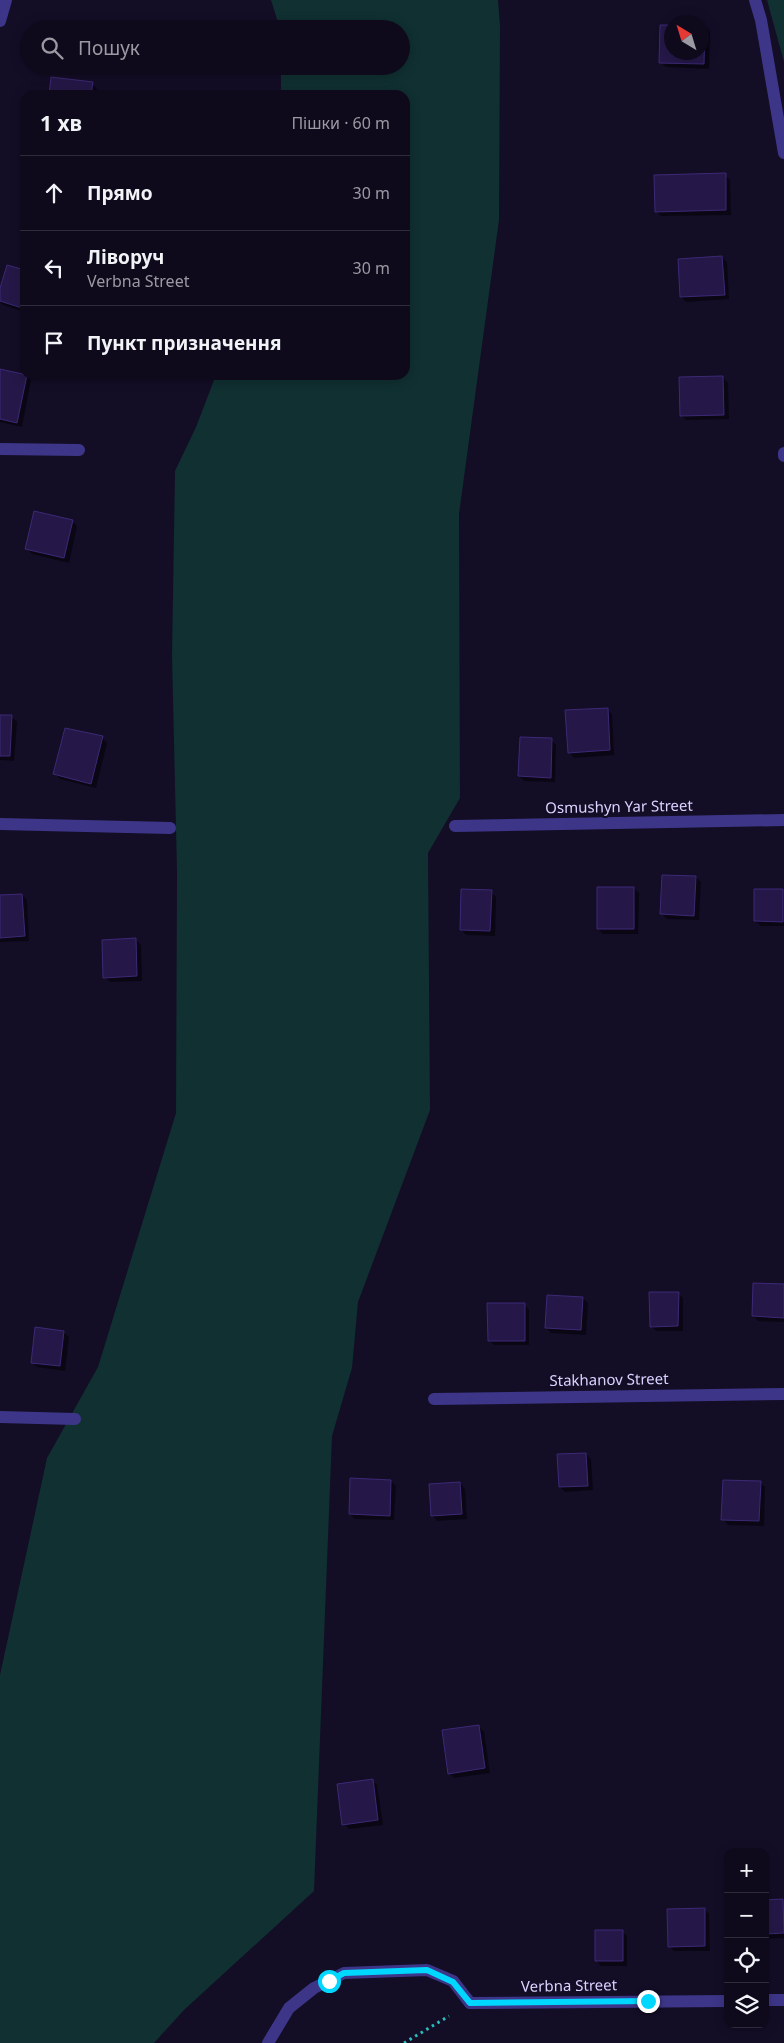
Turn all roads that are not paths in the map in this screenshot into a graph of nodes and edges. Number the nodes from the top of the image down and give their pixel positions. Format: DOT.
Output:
graph roads {
  1 [pos="6,0"];
  2 [pos="755,0"];
  3 [pos="0,21"];
  4 [pos="784,154"];
  5 [pos="0,450"];
  6 [pos="79,450"];
  7 [pos="784,820"];
  8 [pos="0,824"];
  9 [pos="455,826"];
  10 [pos="170,828"];
  11 [pos="784,1394"];
  12 [pos="434,1399"];
  13 [pos="0,1417"];
  14 [pos="75,1419"];
  15 [pos="724,2000"];
  16 [pos="769,2000"];
  17 [pos="784,2000"];
  18 [pos="268,2043"];
  1 -- 3 [label="street"];
  2 -- 4 [label="street"];
  5 -- 6 [label="street"];
  7 -- 9 [label="street, Osmushyn Yar Street"];
  8 -- 10 [label="street"];
  11 -- 12 [label="street, Stakhanov Street"];
  13 -- 14 [label="street"];
  15 -- 18 [label="street, Verbna Street"];
  16 -- 17 [label="street"];
}
